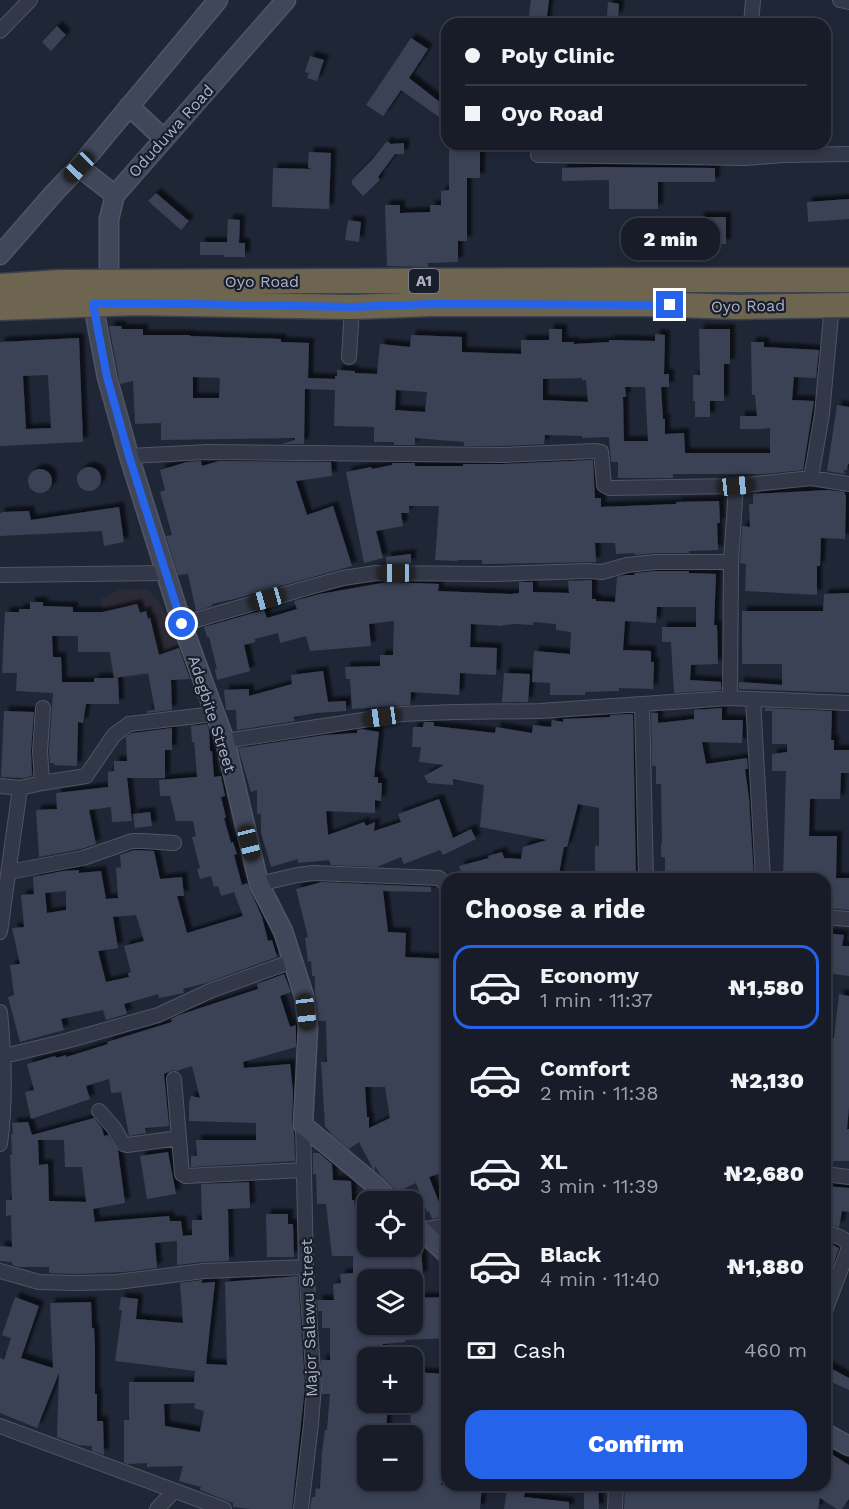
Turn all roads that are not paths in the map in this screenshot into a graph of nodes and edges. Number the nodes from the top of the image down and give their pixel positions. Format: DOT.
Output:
graph roads {
  1 [pos="30,0"];
  2 [pos="218,0"];
  3 [pos="286,0"];
  4 [pos="753,0"];
  5 [pos="840,0"];
  6 [pos="849,2"];
  7 [pos="752,18"];
  8 [pos="0,31"];
  9 [pos="129,106"];
  10 [pos="164,139"];
  11 [pos="746,151"];
  12 [pos="849,154"];
  13 [pos="538,155"];
  14 [pos="79,167"];
  15 [pos="115,195"];
  16 [pos="0,255"];
  17 [pos="648,279"];
  18 [pos="849,280"];
  19 [pos="109,282"];
  20 [pos="6,296"];
  21 [pos="93,304"];
  22 [pos="648,304"];
  23 [pos="48,305"];
  24 [pos="840,305"];
  25 [pos="352,307"];
  26 [pos="349,357"];
  27 [pos="129,456"];
  28 [pos="811,478"];
  29 [pos="849,484"];
  30 [pos="736,486"];
  31 [pos="731,562"];
  32 [pos="165,573"];
  33 [pos="0,575"];
  34 [pos="182,624"];
  35 [pos="730,698"];
  36 [pos="753,699"];
  37 [pos="849,703"];
  38 [pos="642,704"];
  39 [pos="43,708"];
  40 [pos="214,714"];
  41 [pos="225,741"];
  42 [pos="42,783"];
  43 [pos="0,786"];
  44 [pos="20,788"];
  45 [pos="174,843"];
  46 [pos="9,872"];
  47 [pos="646,873"];
  48 [pos="763,873"];
  49 [pos="441,880"];
  50 [pos="259,884"];
  51 [pos="831,918"];
  52 [pos="849,919"];
  53 [pos="0,932"];
  54 [pos="293,961"];
  55 [pos="0,1012"];
  56 [pos="2,1055"];
  57 [pos="174,1079"];
  58 [pos="99,1111"];
  59 [pos="303,1125"];
  60 [pos="179,1138"];
  61 [pos="0,1144"];
  62 [pos="304,1170"];
  63 [pos="831,1175"];
  64 [pos="849,1177"];
  65 [pos="381,1191"];
  66 [pos="441,1225"];
  67 [pos="423,1226"];
  68 [pos="423,1232"];
  69 [pos="831,1234"];
  70 [pos="441,1248"];
  71 [pos="846,1265"];
  72 [pos="306,1267"];
  73 [pos="0,1270"];
  74 [pos="831,1298"];
  75 [pos="0,1426"];
  76 [pos="831,1436"];
  77 [pos="849,1446"];
  78 [pos="174,1491"];
  79 [pos="615,1491"];
  80 [pos="157,1509"];
  81 [pos="224,1509"];
  82 [pos="301,1509"];
  83 [pos="615,1509"];
  1 -- 8 [label="street"];
  2 -- 9 [label="street"];
  3 -- 10 [label="street, Oduduwa Road"];
  4 -- 7 [label="street"];
  5 -- 6 [label="street"];
  9 -- 10 [label="street"];
  9 -- 14 [label="street"];
  10 -- 15 [label="street, Oduduwa Road"];
  11 -- 12 [label="street"];
  11 -- 13 [label="street"];
  14 -- 15 [label="street"];
  14 -- 16 [label="street"];
  15 -- 19 [label="street, Oduduwa Road"];
  17 -- 18 [label="highway, Oyo Road / A1"];
  17 -- 19 [label="highway, Oyo Road / A1"];
  17 -- 22 [label="highway"];
  19 -- 20 [label="highway, Oyo Road / A1"];
  19 -- 23 [label="highway"];
  20 -- 23 [label="highway, Oyo Road / A1"];
  21 -- 23 [label="highway, Oyo Road / A1"];
  21 -- 25 [label="highway, Oyo Road / A1"];
  21 -- 27 [label="street, Adegbite Street"];
  22 -- 24 [label="highway, Oyo Road / A1"];
  22 -- 25 [label="highway, Oyo Road / A1"];
  24 -- 28 [label="street"];
  25 -- 26 [label="street"];
  27 -- 30 [label="street"];
  27 -- 32 [label="street, Adegbite Street"];
  28 -- 29 [label="street"];
  28 -- 30 [label="street"];
  30 -- 31 [label="street"];
  31 -- 34 [label="street"];
  31 -- 35 [label="street"];
  32 -- 33 [label="street"];
  32 -- 34 [label="street, Adegbite Street"];
  34 -- 40 [label="street, Adegbite Street"];
  35 -- 36 [label="street"];
  35 -- 38 [label="street"];
  36 -- 37 [label="street"];
  36 -- 48 [label="street"];
  38 -- 41 [label="street"];
  38 -- 47 [label="street"];
  39 -- 42 [label="street"];
  40 -- 41 [label="street, Adegbite Street"];
  40 -- 42 [label="street"];
  41 -- 50 [label="street, Adegbite Street"];
  42 -- 44 [label="street"];
  43 -- 44 [label="street"];
  44 -- 46 [label="street"];
  45 -- 46 [label="street"];
  46 -- 53 [label="street"];
  49 -- 50 [label="street"];
  50 -- 54 [label="street, Adegbite Street"];
  51 -- 52 [label="street"];
  54 -- 56 [label="street"];
  54 -- 59 [label="street, Adegbite Street"];
  55 -- 56 [label="street"];
  56 -- 61 [label="street"];
  57 -- 60 [label="street"];
  58 -- 60 [label="street"];
  59 -- 62 [label="street, Major Salawu Street"];
  59 -- 65 [label="street"];
  60 -- 62 [label="street"];
  62 -- 72 [label="street, Major Salawu Street"];
  63 -- 64 [label="street"];
  66 -- 67 [label="street"];
  68 -- 70 [label="street"];
  69 -- 71 [label="street"];
  71 -- 74 [label="street"];
  72 -- 73 [label="street"];
  72 -- 82 [label="street, Major Salawu Street"];
  75 -- 78 [label="street"];
  76 -- 77 [label="street"];
  78 -- 80 [label="street"];
  78 -- 81 [label="street"];
  79 -- 83 [label="street"];
}
